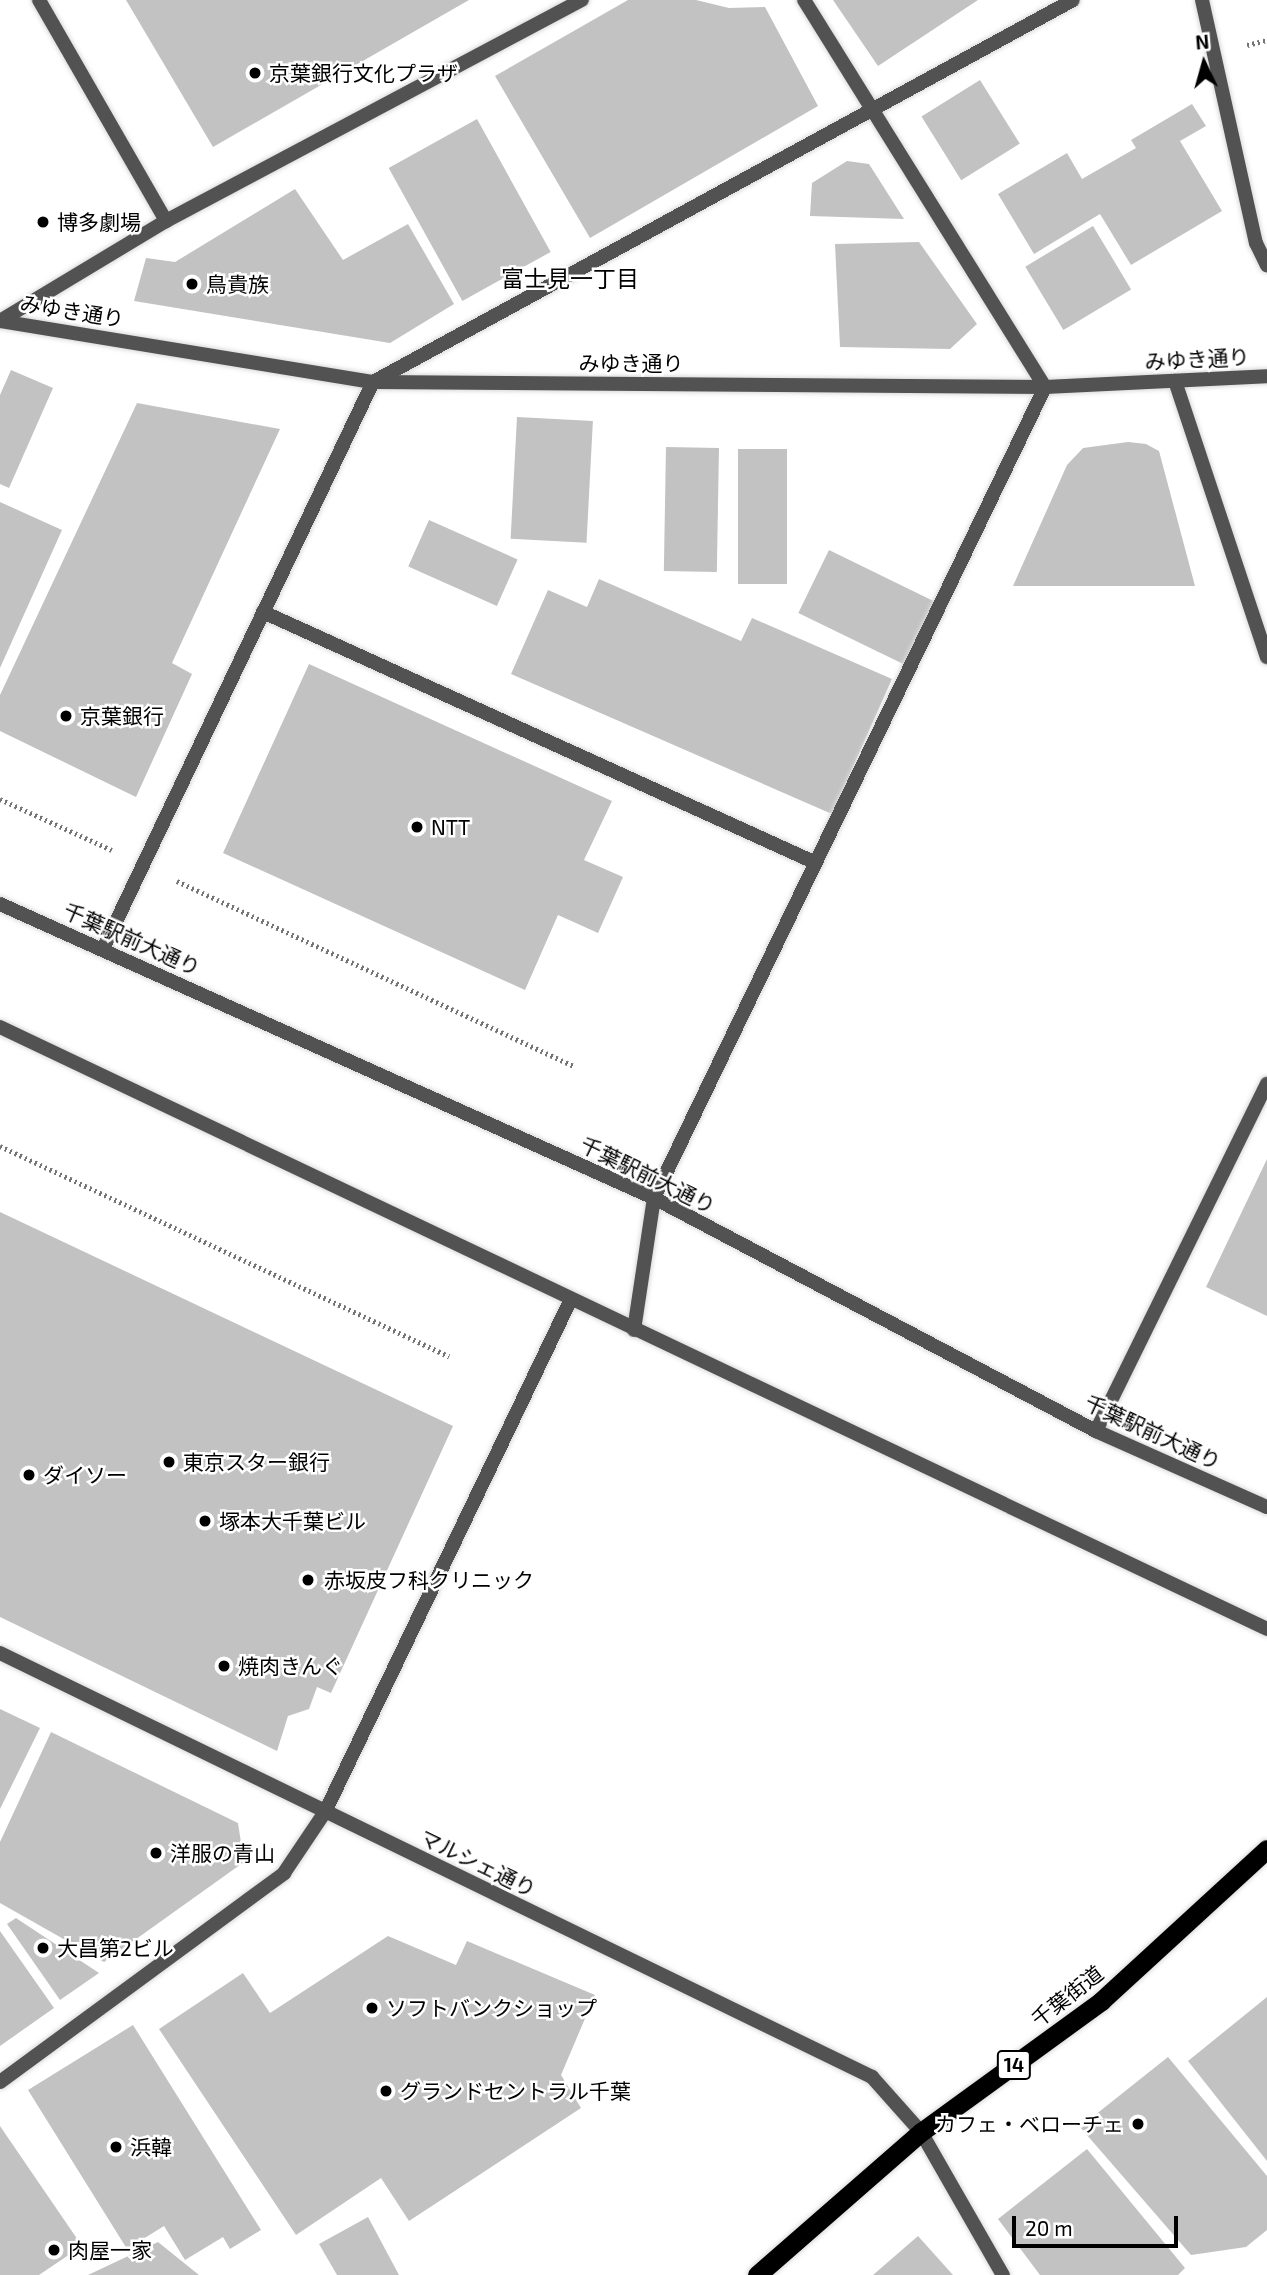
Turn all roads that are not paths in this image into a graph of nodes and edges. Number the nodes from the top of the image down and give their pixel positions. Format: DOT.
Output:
graph roads {
  1 [pos="39,0"];
  2 [pos="582,0"];
  3 [pos="804,0"];
  4 [pos="1073,0"];
  5 [pos="1202,0"];
  6 [pos="872,111"];
  7 [pos="166,221"];
  8 [pos="1267,266"];
  9 [pos="0,321"];
  10 [pos="1267,376"];
  11 [pos="1175,381"];
  12 [pos="373,382"];
  13 [pos="1045,387"];
  14 [pos="263,612"];
  15 [pos="1267,657"];
  16 [pos="816,863"];
  17 [pos="0,904"];
  18 [pos="103,949"];
  19 [pos="0,1027"];
  20 [pos="1267,1084"];
  21 [pos="654,1198"];
  22 [pos="571,1299"];
  23 [pos="634,1330"];
  24 [pos="1096,1431"];
  25 [pos="1267,1507"];
  26 [pos="1267,1629"];
  27 [pos="0,1653"];
  28 [pos="325,1812"];
  29 [pos="1267,1850"];
  30 [pos="0,2082"];
  31 [pos="921,2132"];
  32 [pos="757,2275"];
  33 [pos="1003,2275"];
  1 -- 7 [label="street"];
  2 -- 7 [label="street"];
  3 -- 6 [label="street"];
  4 -- 6 [label="street"];
  5 -- 8 [label="street"];
  6 -- 12 [label="street"];
  6 -- 13 [label="street"];
  7 -- 9 [label="street"];
  9 -- 12 [label="street, みゆき通り"];
  10 -- 11 [label="street, みゆき通り"];
  11 -- 13 [label="street, みゆき通り"];
  11 -- 15 [label="street"];
  12 -- 13 [label="street, みゆき通り"];
  12 -- 14 [label="street"];
  13 -- 16 [label="street"];
  14 -- 16 [label="street"];
  14 -- 18 [label="street"];
  16 -- 21 [label="street"];
  17 -- 18 [label="street, 千葉駅前大通り"];
  18 -- 21 [label="street, 千葉駅前大通り"];
  19 -- 22 [label="street"];
  20 -- 24 [label="street"];
  21 -- 23 [label="street"];
  21 -- 24 [label="street, 千葉駅前大通り"];
  22 -- 23 [label="street"];
  22 -- 28 [label="street"];
  23 -- 26 [label="street"];
  24 -- 25 [label="street, 千葉駅前大通り"];
  27 -- 28 [label="street, マルシェ通り"];
  28 -- 30 [label="street"];
  28 -- 31 [label="street, マルシェ通り"];
  29 -- 31 [label="highway, 千葉街道 / 14"];
  31 -- 32 [label="highway, 千葉街道 / 14"];
  31 -- 33 [label="street, マルシェ通り"];
}
